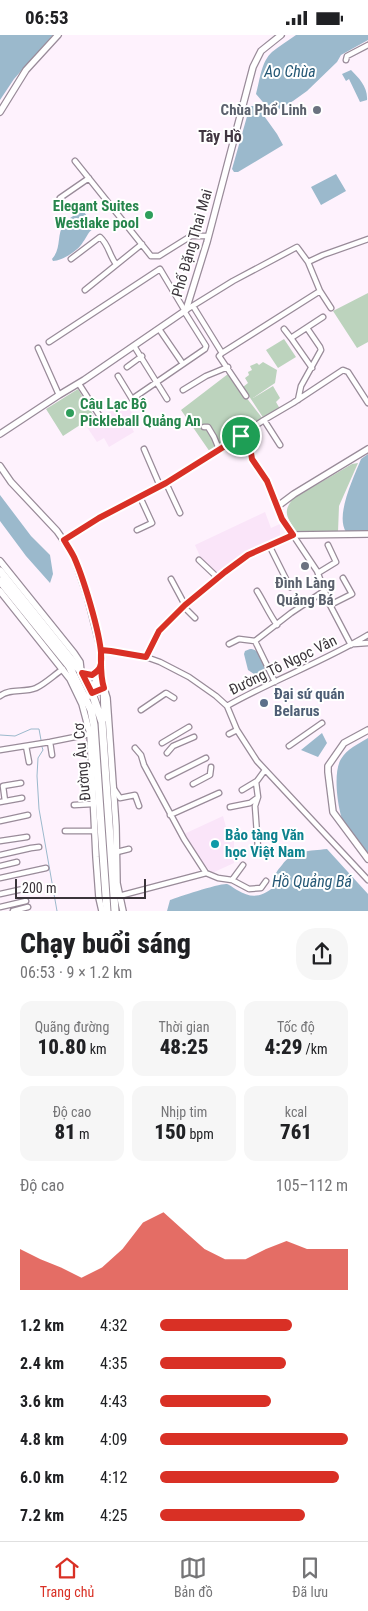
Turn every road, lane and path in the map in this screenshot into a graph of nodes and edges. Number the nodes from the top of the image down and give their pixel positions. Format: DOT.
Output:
graph roads {
  1 [pos="58,35"];
  2 [pos="281,35"];
  3 [pos="368,45"];
  4 [pos="346,60"];
  5 [pos="0,112"];
  6 [pos="75,161"];
  7 [pos="89,179"];
  8 [pos="60,198"];
  9 [pos="208,236"];
  10 [pos="368,239"];
  11 [pos="142,243"];
  12 [pos="71,259"];
  13 [pos="308,262"];
  14 [pos="116,264"];
  15 [pos="85,290"];
  16 [pos="320,291"];
  17 [pos="193,306"];
  18 [pos="331,308"];
  19 [pos="185,311"];
  20 [pos="323,317"];
  21 [pos="307,328"];
  22 [pos="159,329"];
  23 [pos="284,329"];
  24 [pos="292,338"];
  25 [pos="49,342"];
  26 [pos="134,346"];
  27 [pos="38,348"];
  28 [pos="222,353"];
  29 [pos="142,356"];
  30 [pos="183,364"];
  31 [pos="126,367"];
  32 [pos="228,367"];
  33 [pos="312,368"];
  34 [pos="118,377"];
  35 [pos="158,382"];
  36 [pos="79,383"];
  37 [pos="183,390"];
  38 [pos="59,395"];
  39 [pos="246,396"];
  40 [pos="168,399"];
  41 [pos="298,400"];
  42 [pos="368,403"];
  43 [pos="99,415"];
  44 [pos="264,420"];
  45 [pos="204,427"];
  46 [pos="0,433"];
  47 [pos="241,436"];
  48 [pos="280,445"];
  49 [pos="144,449"];
  50 [pos="219,449"];
  51 [pos="368,449"];
  52 [pos="0,466"];
  53 [pos="166,483"];
  54 [pos="160,486"];
  55 [pos="140,497"];
  56 [pos="278,506"];
  57 [pos="180,513"];
  58 [pos="137,530"];
  59 [pos="293,535"];
  60 [pos="368,535"];
  61 [pos="64,540"];
  62 [pos="269,545"];
  63 [pos="328,545"];
  64 [pos="199,560"];
  65 [pos="0,561"];
  66 [pos="0,571"];
  67 [pos="318,573"];
  68 [pos="218,578"];
  69 [pos="344,578"];
  70 [pos="171,579"];
  71 [pos="0,581"];
  72 [pos="290,587"];
  73 [pos="0,591"];
  74 [pos="257,591"];
  75 [pos="324,591"];
  76 [pos="17,595"];
  77 [pos="330,605"];
  78 [pos="185,606"];
  79 [pos="195,618"];
  80 [pos="277,625"];
  81 [pos="368,635"];
  82 [pos="255,641"];
  83 [pos="368,643"];
  84 [pos="229,644"];
  85 [pos="352,645"];
  86 [pos="101,650"];
  87 [pos="146,657"];
  88 [pos="101,666"];
  89 [pos="66,668"];
  90 [pos="82,673"];
  91 [pos="275,682"];
  92 [pos="104,688"];
  93 [pos="92,693"];
  94 [pos="0,697"];
  95 [pos="85,697"];
  96 [pos="174,698"];
  97 [pos="227,706"];
  98 [pos="141,710"];
  99 [pos="322,723"];
  100 [pos="109,725"];
  101 [pos="189,727"];
  102 [pos="237,730"];
  103 [pos="368,730"];
  104 [pos="90,734"];
  105 [pos="230,735"];
  106 [pos="194,737"];
  107 [pos="50,742"];
  108 [pos="162,743"];
  109 [pos="26,746"];
  110 [pos="289,746"];
  111 [pos="135,748"];
  112 [pos="0,749"];
  113 [pos="167,753"];
  114 [pos="52,755"];
  115 [pos="206,758"];
  116 [pos="29,762"];
  117 [pos="211,767"];
  118 [pos="265,770"];
  119 [pos="168,777"];
  120 [pos="256,782"];
  121 [pos="21,783"];
  122 [pos="193,784"];
  123 [pos="113,788"];
  124 [pos="242,790"];
  125 [pos="219,793"];
  126 [pos="22,797"];
  127 [pos="258,797"];
  128 [pos="2,802"];
  129 [pos="93,804"];
  130 [pos="74,805"];
  131 [pos="140,806"];
  132 [pos="230,807"];
  133 [pos="28,815"];
  134 [pos="170,815"];
  135 [pos="0,821"];
  136 [pos="65,831"];
  137 [pos="95,831"];
  138 [pos="27,837"];
  139 [pos="0,841"];
  140 [pos="102,844"];
  141 [pos="111,844"];
  142 [pos="39,847"];
  143 [pos="258,848"];
  144 [pos="129,849"];
  145 [pos="117,852"];
  146 [pos="0,855"];
  147 [pos="368,859"];
  148 [pos="17,862"];
  149 [pos="243,865"];
  150 [pos="0,866"];
  151 [pos="46,868"];
  152 [pos="206,873"];
  153 [pos="0,878"];
  154 [pos="368,880"];
  155 [pos="232,881"];
  156 [pos="266,881"];
  157 [pos="23,889"];
  158 [pos="0,894"];
  159 [pos="119,896"];
  160 [pos="26,901"];
  161 [pos="0,907"];
  162 [pos="28,907"];
  163 [pos="13,911"];
  164 [pos="102,911"];
  165 [pos="107,911"];
  166 [pos="115,911"];
  167 [pos="123,911"];
  1 -- 5 [label="street"];
  2 -- 9 [label="street, Phố Đặng Thai Mai"];
  3 -- 4 [label="street"];
  6 -- 7 [label="street"];
  7 -- 8 [label="street"];
  7 -- 11 [label="street"];
  9 -- 11 [label="street"];
  9 -- 19 [label="street, Phố Đặng Thai Mai"];
  10 -- 13 [label="street"];
  11 -- 14 [label="street"];
  12 -- 14 [label="street"];
  13 -- 16 [label="street"];
  13 -- 17 [label="street"];
  14 -- 15 [label="street"];
  16 -- 18 [label="street"];
  16 -- 28 [label="street"];
  17 -- 19 [label="street"];
  17 -- 28 [label="street"];
  19 -- 22 [label="street, Phố Đặng Thai Mai"];
  19 -- 25 [label="street"];
  19 -- 30 [label="street"];
  20 -- 21 [label="street"];
  21 -- 24 [label="street"];
  21 -- 33 [label="street"];
  22 -- 26 [label="street, Phố Đặng Thai Mai"];
  22 -- 30 [label="street"];
  23 -- 24 [label="street"];
  24 -- 33 [label="street"];
  26 -- 29 [label="street"];
  26 -- 36 [label="street, Phố Đặng Thai Mai"];
  27 -- 38 [label="street"];
  28 -- 32 [label="street"];
  29 -- 31 [label="street"];
  29 -- 35 [label="street"];
  30 -- 35 [label="street"];
  32 -- 37 [label="street"];
  32 -- 39 [label="street"];
  33 -- 41 [label="street"];
  34 -- 35 [label="street"];
  35 -- 40 [label="street"];
  36 -- 38 [label="street, Phố Đặng Thai Mai"];
  36 -- 43 [label="street"];
  38 -- 46 [label="street, Phố Đặng Thai Mai"];
  41 -- 42 [label="street"];
  41 -- 44 [label="street"];
  44 -- 47 [label="street"];
  44 -- 48 [label="street"];
  45 -- 50 [label="street"];
  47 -- 50 [label="street"];
  47 -- 56 [label="street"];
  49 -- 54 [label="street"];
  50 -- 53 [label="street"];
  51 -- 56 [label="street"];
  52 -- 61 [label="street"];
  53 -- 54 [label="street"];
  53 -- 57 [label="street"];
  54 -- 55 [label="street"];
  55 -- 58 [label="street"];
  55 -- 61 [label="street"];
  56 -- 59 [label="street"];
  59 -- 60 [label="street"];
  59 -- 62 [label="street"];
  59 -- 67 [label="street"];
  61 -- 86 [label="street"];
  62 -- 68 [label="street"];
  62 -- 72 [label="street"];
  63 -- 67 [label="street"];
  64 -- 68 [label="street"];
  65 -- 90 [label="street, Đường Âu Cơ"];
  66 -- 76 [label="main road, Đường Âu Cơ"];
  67 -- 75 [label="street"];
  68 -- 78 [label="street"];
  69 -- 77 [label="street"];
  70 -- 78 [label="street"];
  71 -- 76 [label="main road, Đường Âu Cơ"];
  73 -- 89 [label="street, Đường Âu Cơ"];
  74 -- 80 [label="street"];
  75 -- 77 [label="street"];
  75 -- 80 [label="street"];
  76 -- 89 [label="main road, Đường Âu Cơ"];
  76 -- 90 [label="main road, Đường Âu Cơ"];
  77 -- 85 [label="street"];
  78 -- 79 [label="street"];
  78 -- 87 [label="street"];
  80 -- 82 [label="street"];
  81 -- 85 [label="street, Đường Tô Ngọc Vân"];
  82 -- 84 [label="street"];
  82 -- 91 [label="street"];
  83 -- 85 [label="street"];
  85 -- 91 [label="street, Đường Tô Ngọc Vân"];
  86 -- 87 [label="street, Đường Tô Ngọc Vân"];
  86 -- 88 [label="street"];
  87 -- 97 [label="street, Đường Tô Ngọc Vân"];
  88 -- 90 [label="main road"];
  88 -- 92 [label="street"];
  88 -- 93 [label="main road"];
  89 -- 94 [label="street"];
  89 -- 95 [label="main road, Đường Âu Cơ"];
  89 -- 104 [label="street, Đường Âu Cơ"];
  90 -- 93 [label="main road, Đường Âu Cơ"];
  91 -- 97 [label="street, Đường Tô Ngọc Vân"];
  92 -- 93 [label="main road"];
  92 -- 100 [label="main road"];
  93 -- 95 [label="main road"];
  93 -- 100 [label="main road, Đường Âu Cơ"];
  95 -- 140 [label="main road, Đường Âu Cơ"];
  96 -- 98 [label="street"];
  97 -- 102 [label="street"];
  99 -- 110 [label="street"];
  100 -- 123 [label="street, Đường Âu Cơ"];
  100 -- 141 [label="main road, Đường Âu Cơ"];
  101 -- 108 [label="street"];
  102 -- 105 [label="street"];
  102 -- 118 [label="street"];
  103 -- 147 [label="street"];
  104 -- 107 [label="street"];
  104 -- 129 [label="street, Đường Âu Cơ"];
  106 -- 113 [label="street"];
  107 -- 109 [label="street"];
  107 -- 114 [label="street"];
  109 -- 112 [label="street"];
  109 -- 116 [label="street"];
  111 -- 134 [label="street"];
  115 -- 119 [label="street"];
  117 -- 122 [label="street"];
  118 -- 120 [label="street"];
  118 -- 154 [label="street"];
  120 -- 124 [label="street"];
  120 -- 127 [label="street"];
  121 -- 128 [label="street"];
  123 -- 131 [label="street"];
  123 -- 145 [label="street, Đường Âu Cơ"];
  125 -- 134 [label="street"];
  126 -- 128 [label="street"];
  127 -- 132 [label="street"];
  127 -- 143 [label="street"];
  129 -- 130 [label="street"];
  129 -- 137 [label="street, Đường Âu Cơ"];
  133 -- 135 [label="street"];
  134 -- 152 [label="street"];
  136 -- 137 [label="street"];
  137 -- 164 [label="street, Đường Âu Cơ"];
  138 -- 139 [label="street"];
  140 -- 141 [label="main road"];
  140 -- 165 [label="main road, Đường Âu Cơ"];
  141 -- 166 [label="main road, Đường Âu Cơ"];
  142 -- 146 [label="street"];
  144 -- 145 [label="street"];
  145 -- 159 [label="street, Đường Âu Cơ"];
  148 -- 150 [label="street"];
  149 -- 155 [label="street"];
  151 -- 153 [label="street"];
  152 -- 155 [label="street"];
  152 -- 159 [label="street"];
  155 -- 156 [label="street"];
  157 -- 158 [label="street"];
  159 -- 167 [label="street, Đường Âu Cơ"];
  160 -- 161 [label="street"];
  162 -- 163 [label="street"];
}
